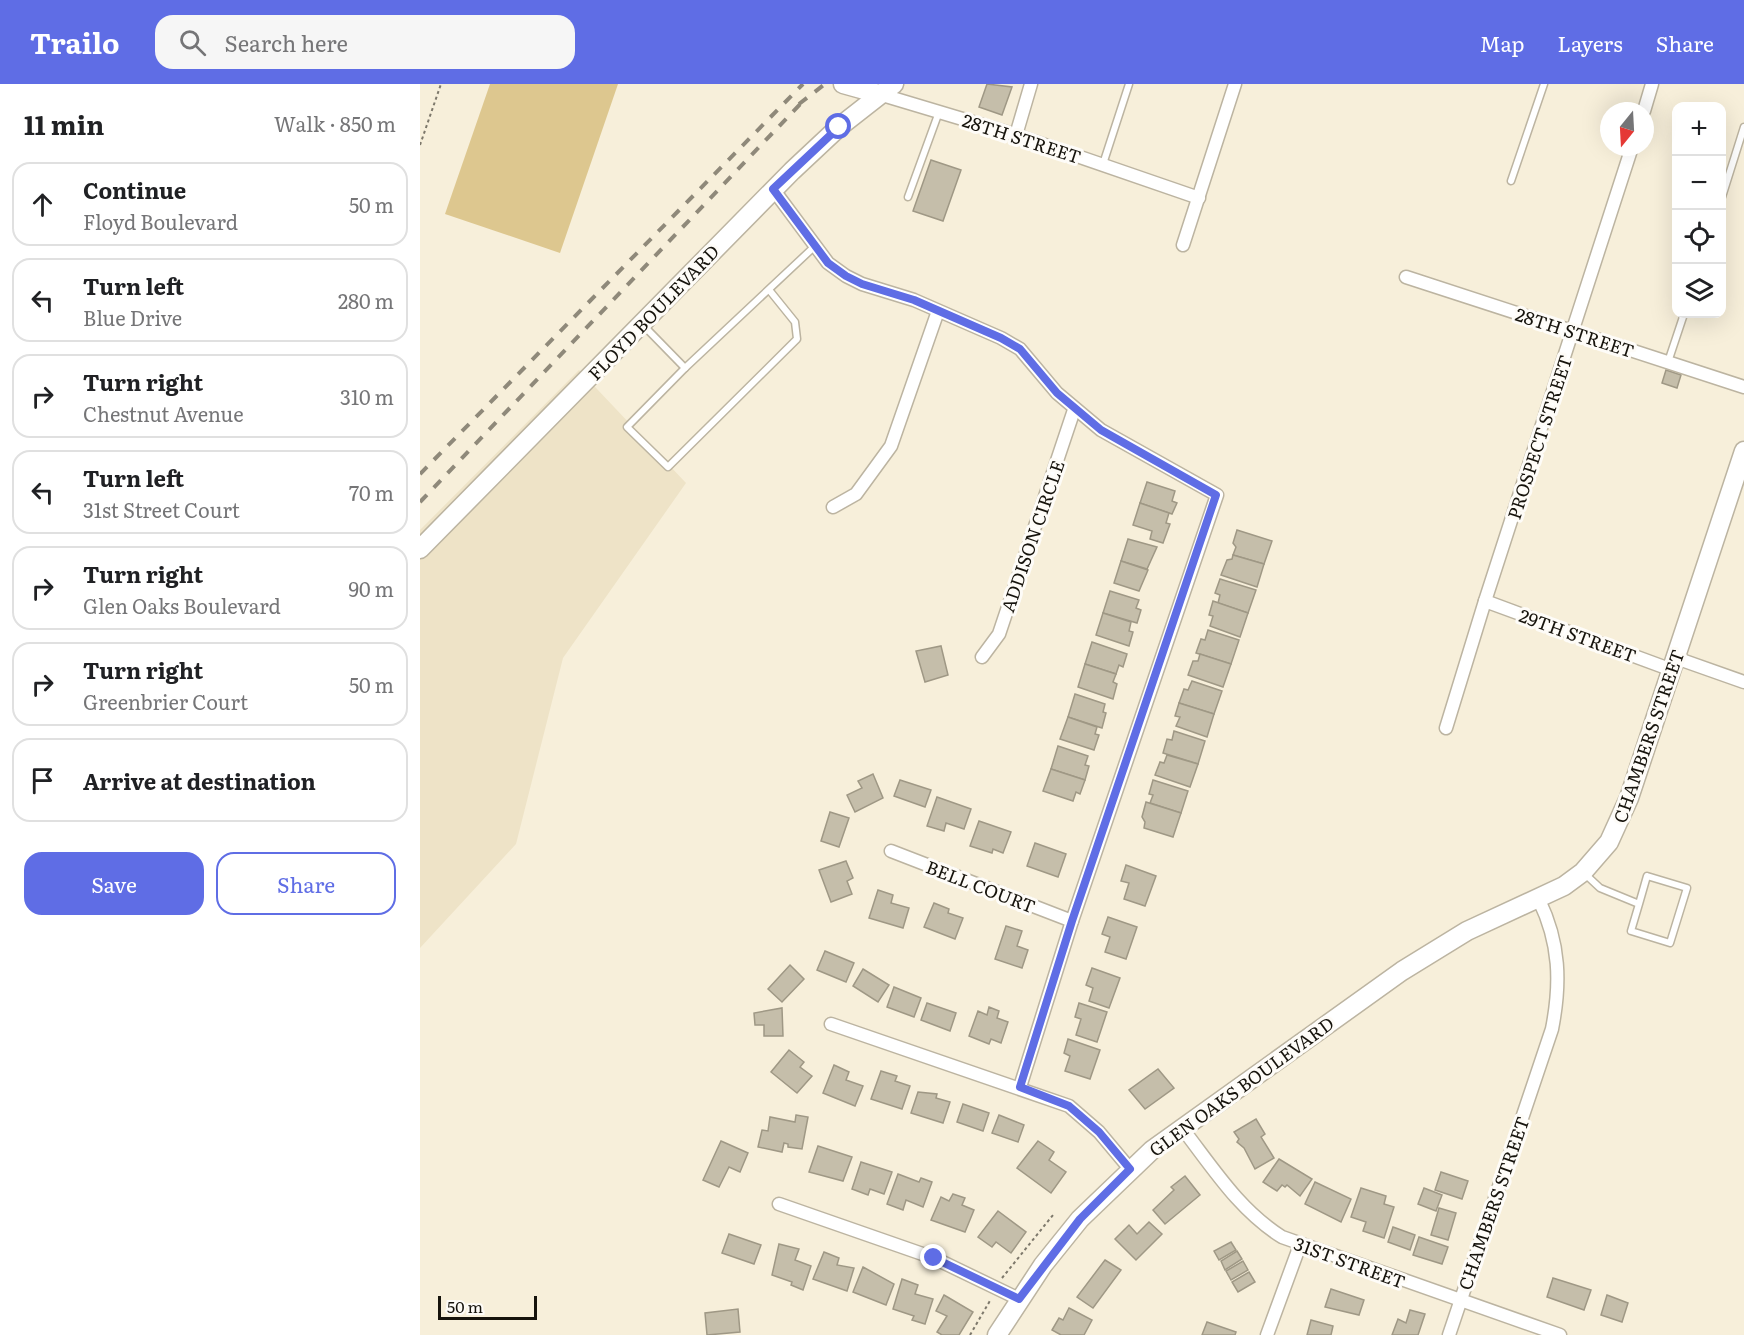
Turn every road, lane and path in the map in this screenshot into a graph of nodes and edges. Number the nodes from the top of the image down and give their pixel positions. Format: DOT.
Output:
graph roads {
  1 [pos="441,84"];
  2 [pos="843,84"];
  3 [pos="894,84"];
  4 [pos="1031,84"];
  5 [pos="1129,84"];
  6 [pos="1235,84"];
  7 [pos="1544,84"];
  8 [pos="1652,84"];
  9 [pos="879,94"];
  10 [pos="1647,102"];
  11 [pos="939,112"];
  12 [pos="1744,127"];
  13 [pos="1016,135"];
  14 [pos="420,145"];
  15 [pos="1629,156"];
  16 [pos="1103,165"];
  17 [pos="1511,181"];
  18 [pos="1726,184"];
  19 [pos="773,189"];
  20 [pos="908,197"];
  21 [pos="1199,198"];
  22 [pos="1183,245"];
  23 [pos="815,246"];
  24 [pos="1406,277"];
  25 [pos="770,291"];
  26 [pos="938,311"];
  27 [pos="1683,318"];
  28 [pos="642,324"];
  29 [pos="1574,333"];
  30 [pos="1668,362"];
  31 [pos="685,368"];
  32 [pos="1744,387"];
  33 [pos="1074,410"];
  34 [pos="1744,451"];
  35 [pos="833,507"];
  36 [pos="420,549"];
  37 [pos="1485,601"];
  38 [pos="982,657"];
  39 [pos="1674,664"];
  40 [pos="1744,682"];
  41 [pos="1446,728"];
  42 [pos="891,851"];
  43 [pos="1582,872"];
  44 [pos="1539,900"];
  45 [pos="1639,904"];
  46 [pos="1072,921"];
  47 [pos="831,1024"];
  48 [pos="1020,1087"];
  49 [pos="1182,1128"];
  50 [pos="1130,1169"];
  51 [pos="779,1204"];
  52 [pos="1053,1215"];
  53 [pos="1300,1245"];
  54 [pos="998,1287"];
  55 [pos="1019,1299"];
  56 [pos="1460,1300"];
  57 [pos="970,1335"];
  58 [pos="997,1335"];
  59 [pos="1267,1335"];
  60 [pos="1449,1335"];
  61 [pos="1560,1335"];
  1 -- 14 [label="path"];
  2 -- 9 [label="main road, 28TH STREET"];
  3 -- 9 [label="main road, FLOYD BOULEVARD"];
  4 -- 13 [label="street"];
  5 -- 16 [label="lane"];
  6 -- 21 [label="street"];
  7 -- 17 [label="lane"];
  8 -- 10 [label="street"];
  9 -- 11 [label="street, 28TH STREET"];
  9 -- 19 [label="main road, FLOYD BOULEVARD"];
  11 -- 13 [label="street, 28TH STREET"];
  11 -- 20 [label="lane"];
  12 -- 18 [label="lane"];
  13 -- 16 [label="street, 28TH STREET"];
  15 -- 29 [label="street, PROSPECT STREET"];
  16 -- 21 [label="street, 28TH STREET"];
  19 -- 23 [label="street"];
  19 -- 28 [label="main road, FLOYD BOULEVARD"];
  21 -- 22 [label="street"];
  23 -- 25 [label="lane"];
  23 -- 26 [label="street"];
  24 -- 29 [label="street, 28TH STREET"];
  25 -- 31 [label="lane"];
  25 -- 31 [label="lane"];
  26 -- 33 [label="street"];
  26 -- 35 [label="street"];
  27 -- 30 [label="lane"];
  28 -- 31 [label="lane"];
  28 -- 36 [label="main road, FLOYD BOULEVARD"];
  29 -- 30 [label="street, 28TH STREET"];
  29 -- 37 [label="street, PROSPECT STREET"];
  30 -- 32 [label="street, 28TH STREET"];
  33 -- 38 [label="street, ADDISON CIRCLE"];
  33 -- 46 [label="street"];
  34 -- 39 [label="main road, CHAMBERS STREET"];
  37 -- 39 [label="street, 29TH STREET"];
  37 -- 41 [label="street, PROSPECT STREET"];
  39 -- 40 [label="street, 29TH STREET"];
  39 -- 43 [label="main road, CHAMBERS STREET"];
  42 -- 46 [label="street, BELL COURT"];
  43 -- 44 [label="main road, CHAMBERS STREET"];
  43 -- 45 [label="lane"];
  44 -- 49 [label="main road, GLEN OAKS BOULEVARD"];
  44 -- 56 [label="street, CHAMBERS STREET"];
  45 -- 45 [label="lane"];
  46 -- 48 [label="street"];
  47 -- 48 [label="street"];
  48 -- 50 [label="street"];
  49 -- 50 [label="main road, GLEN OAKS BOULEVARD"];
  49 -- 53 [label="street, 31ST STREET"];
  50 -- 55 [label="main road, GLEN OAKS BOULEVARD"];
  51 -- 54 [label="street"];
  52 -- 54 [label="path"];
  53 -- 56 [label="street, 31ST STREET"];
  53 -- 59 [label="street"];
  54 -- 55 [label="street"];
  54 -- 57 [label="path"];
  55 -- 58 [label="main road, GLEN OAKS BOULEVARD"];
  56 -- 60 [label="street, CHAMBERS STREET"];
  56 -- 61 [label="street, 31ST STREET"];
}
